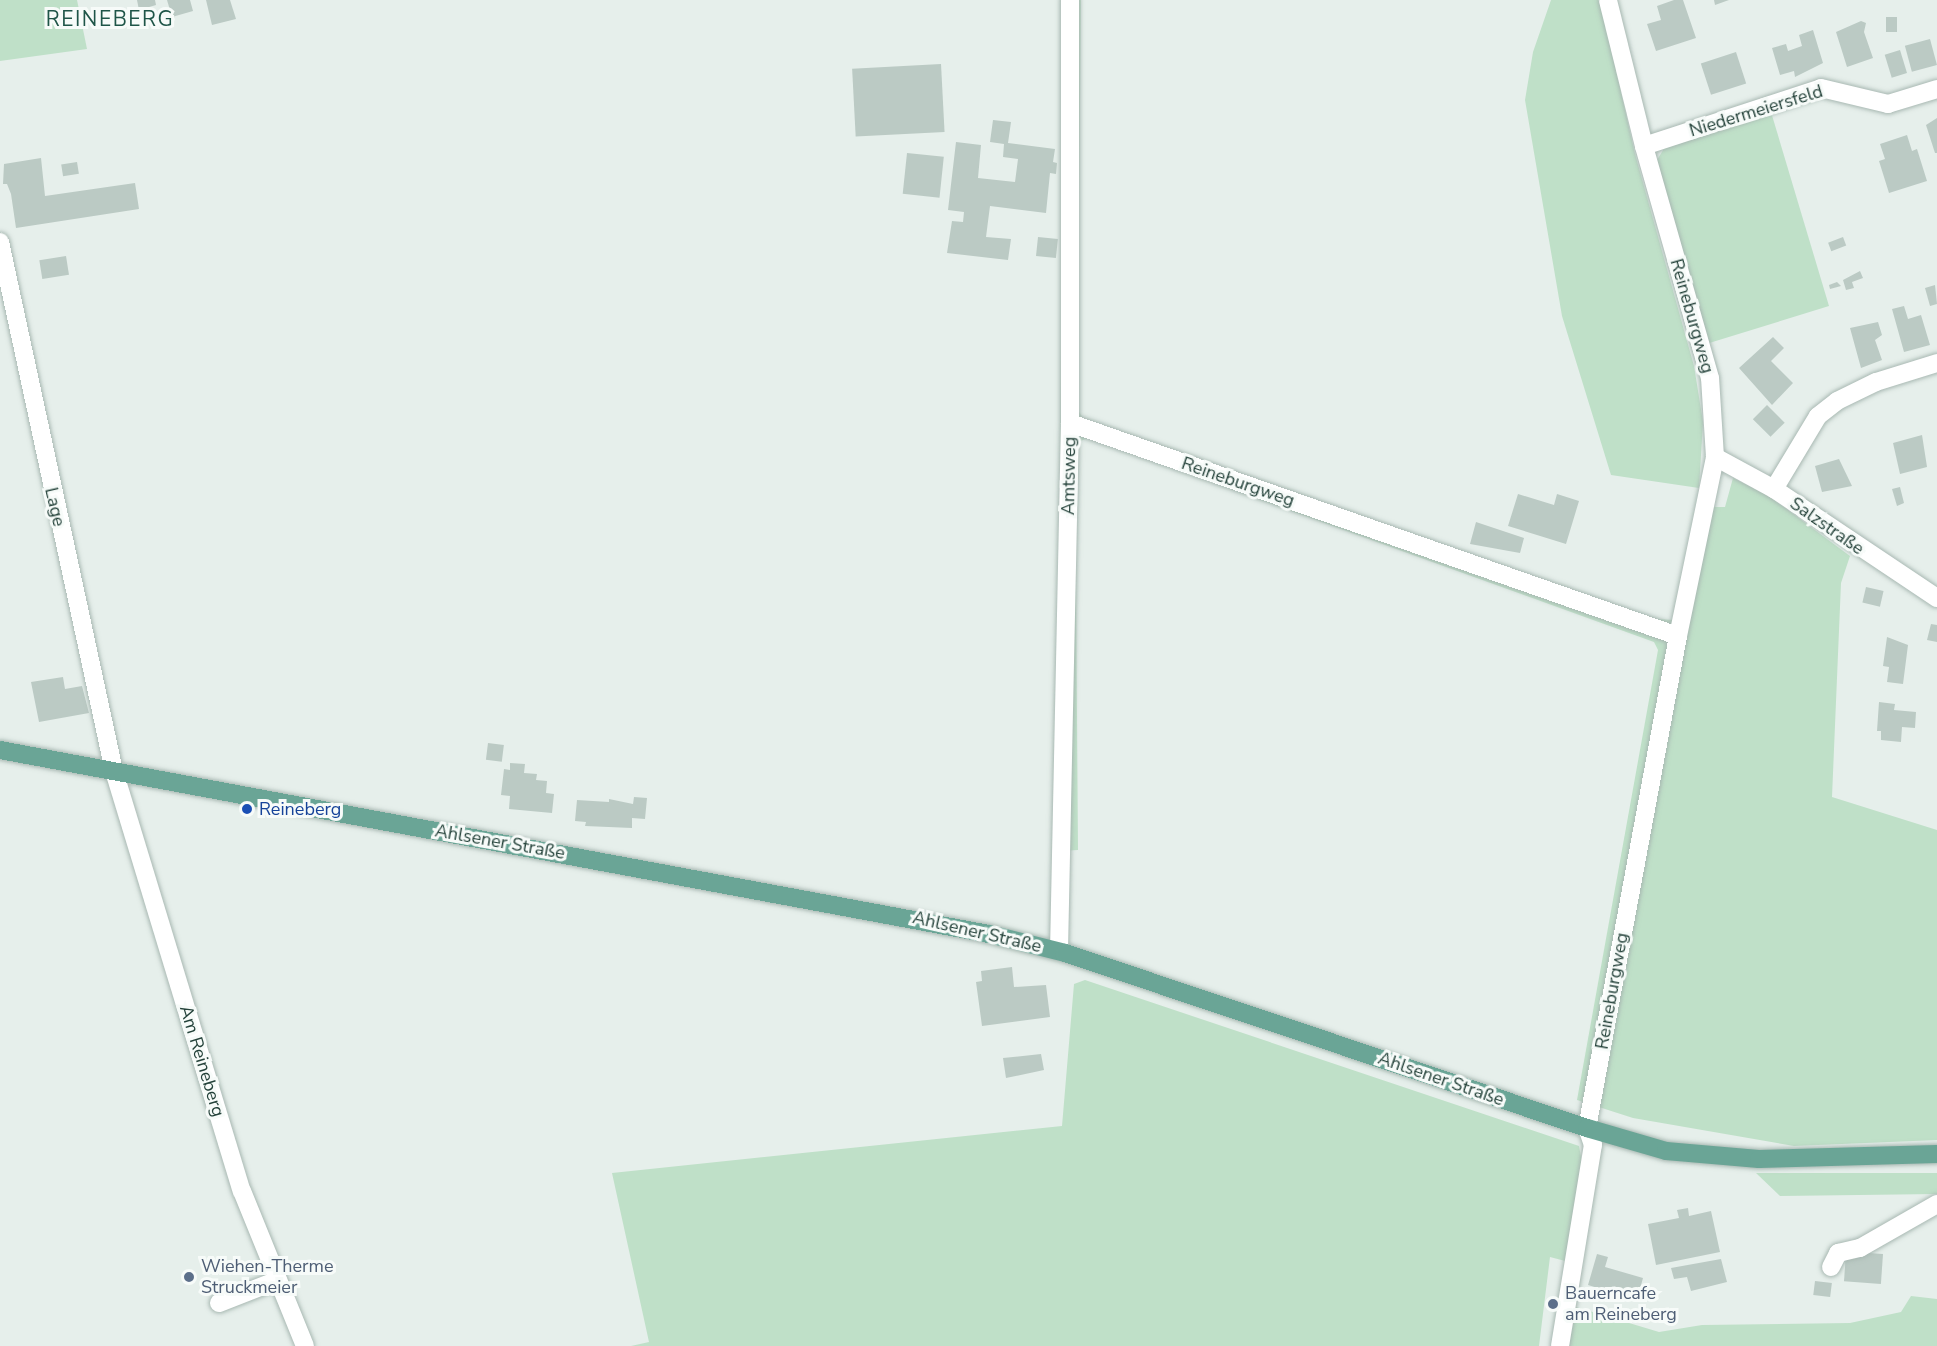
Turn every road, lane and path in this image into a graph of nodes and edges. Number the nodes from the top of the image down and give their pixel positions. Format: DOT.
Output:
graph roads {
  1 [pos="1070,0"];
  2 [pos="1608,0"];
  3 [pos="1937,89"];
  4 [pos="1644,146"];
  5 [pos="0,242"];
  6 [pos="1937,363"];
  7 [pos="1070,423"];
  8 [pos="1715,457"];
  9 [pos="1774,489"];
  10 [pos="1937,598"];
  11 [pos="1678,636"];
  12 [pos="0,750"];
  13 [pos="114,771"];
  14 [pos="1059,951"];
  15 [pos="1587,1128"];
  16 [pos="1937,1154"];
  17 [pos="1937,1204"];
  18 [pos="1831,1267"];
  19 [pos="278,1280"];
  20 [pos="219,1303"];
  21 [pos="305,1346"];
  22 [pos="1560,1346"];
  1 -- 7 [label="street, Amtsweg"];
  2 -- 4 [label="street, Reineburgweg"];
  3 -- 4 [label="street, Niedermeiersfeld"];
  4 -- 8 [label="street, Reineburgweg"];
  5 -- 13 [label="street, Lage"];
  6 -- 9 [label="street"];
  7 -- 11 [label="street, Reineburgweg"];
  7 -- 14 [label="street, Amtsweg"];
  8 -- 9 [label="street, Salzstraße"];
  8 -- 11 [label="street, Reineburgweg"];
  9 -- 10 [label="street, Salzstraße"];
  11 -- 15 [label="street, Reineburgweg"];
  12 -- 13 [label="main road, Ahlsener Straße"];
  13 -- 14 [label="main road, Ahlsener Straße"];
  13 -- 19 [label="street, Am Reineberg"];
  14 -- 15 [label="main road, Ahlsener Straße"];
  15 -- 16 [label="main road, Ahlsener Straße"];
  15 -- 22 [label="street, Reineburgweg"];
  17 -- 18 [label="street"];
  19 -- 20 [label="street"];
  19 -- 21 [label="street, Am Reineberg"];
}
